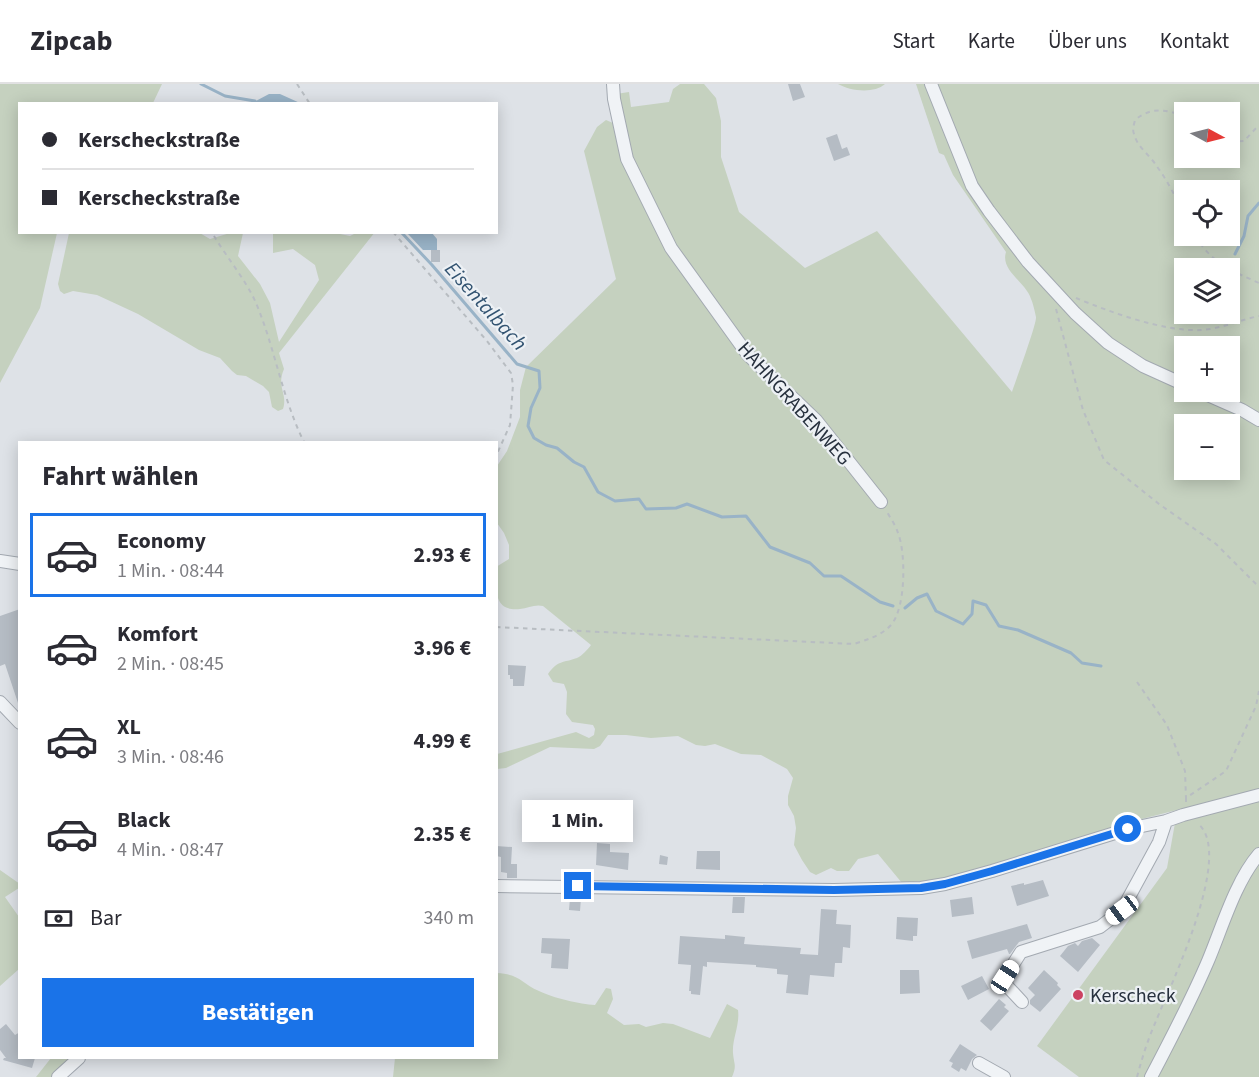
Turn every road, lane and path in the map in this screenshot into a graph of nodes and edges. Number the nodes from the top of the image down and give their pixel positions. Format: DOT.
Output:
graph roads {
  1 [pos="297,84"];
  2 [pos="613,84"];
  3 [pos="931,84"];
  4 [pos="309,102"];
  5 [pos="1174,113"];
  6 [pos="1259,125"];
  7 [pos="1240,141"];
  8 [pos="1174,194"];
  9 [pos="395,234"];
  10 [pos="214,236"];
  11 [pos="1201,246"];
  12 [pos="1212,258"];
  13 [pos="1240,274"];
  14 [pos="1259,283"];
  15 [pos="1068,294"];
  16 [pos="1055,306"];
  17 [pos="1259,316"];
  18 [pos="1174,380"];
  19 [pos="1224,402"];
  20 [pos="1259,420"];
  21 [pos="304,441"];
  22 [pos="498,452"];
  23 [pos="881,502"];
  24 [pos="0,561"];
  25 [pos="18,564"];
  26 [pos="1259,587"];
  27 [pos="498,627"];
  28 [pos="1137,682"];
  29 [pos="1259,691"];
  30 [pos="0,702"];
  31 [pos="18,721"];
  32 [pos="1259,795"];
  33 [pos="1186,798"];
  34 [pos="1183,815"];
  35 [pos="1166,821"];
  36 [pos="1259,854"];
  37 [pos="498,886"];
  38 [pos="1022,1002"];
  39 [pos="78,1059"];
  40 [pos="979,1063"];
  41 [pos="58,1077"];
  42 [pos="1004,1077"];
  43 [pos="1137,1077"];
  44 [pos="1151,1077"];
  1 -- 4 [label="path"];
  2 -- 23 [label="street, HAHNGRABENWEG"];
  3 -- 18 [label="street"];
  5 -- 8 [label="path"];
  6 -- 7 [label="path"];
  9 -- 22 [label="path"];
  10 -- 21 [label="path"];
  11 -- 12 [label="path"];
  13 -- 14 [label="path"];
  15 -- 17 [label="path"];
  16 -- 26 [label="path"];
  19 -- 20 [label="street"];
  23 -- 27 [label="path"];
  24 -- 25 [label="street"];
  28 -- 33 [label="path"];
  29 -- 33 [label="path"];
  30 -- 31 [label="street"];
  32 -- 34 [label="street"];
  33 -- 34 [label="path"];
  34 -- 35 [label="street"];
  34 -- 43 [label="path"];
  35 -- 37 [label="street"];
  35 -- 38 [label="street"];
  36 -- 44 [label="street"];
  39 -- 41 [label="street"];
  40 -- 42 [label="street"];
}
